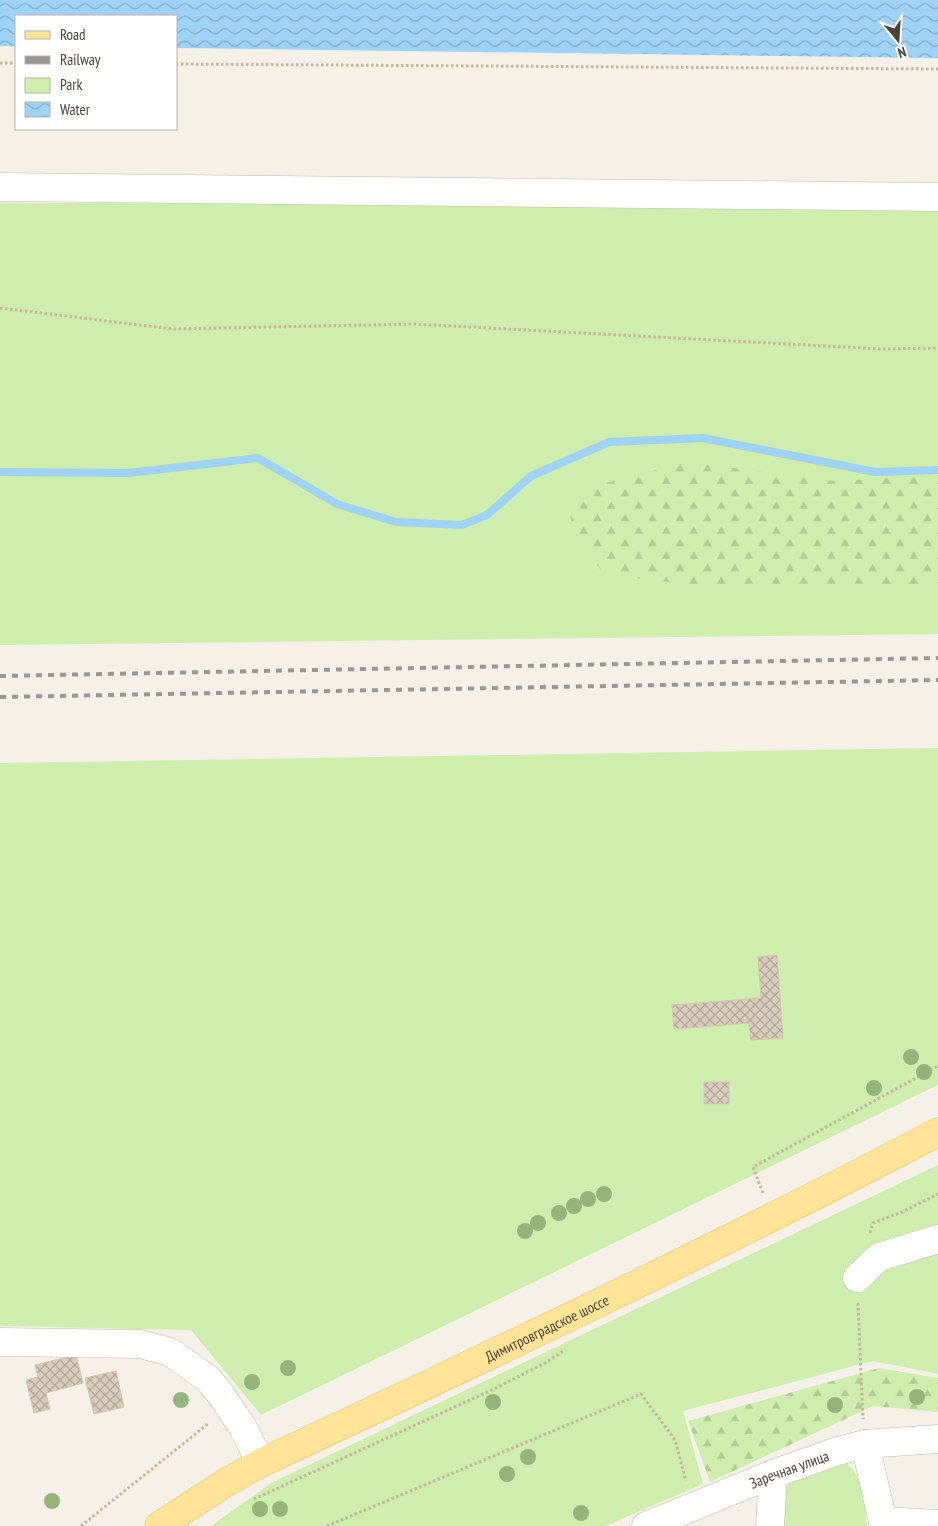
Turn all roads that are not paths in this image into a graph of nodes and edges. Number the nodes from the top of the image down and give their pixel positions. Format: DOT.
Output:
graph roads {
  1 [pos="0,187"];
  2 [pos="938,197"];
  3 [pos="938,1132"];
  4 [pos="938,1238"];
  5 [pos="857,1278"];
  6 [pos="0,1342"];
  7 [pos="938,1438"];
  8 [pos="865,1444"];
  9 [pos="261,1462"];
  10 [pos="773,1474"];
  11 [pos="884,1524"];
  12 [pos="938,1524"];
  13 [pos="159,1526"];
  14 [pos="647,1526"];
  15 [pos="770,1526"];
  1 -- 2 [label="street"];
  3 -- 9 [label="main road, Димитровградское шоссе"];
  4 -- 5 [label="street"];
  6 -- 9 [label="street"];
  7 -- 8 [label="street, Заречная улица"];
  8 -- 10 [label="street, Заречная улица"];
  8 -- 11 [label="street"];
  9 -- 13 [label="main road, Димитровградское шоссе"];
  10 -- 14 [label="street, Заречная улица"];
  10 -- 15 [label="street"];
  11 -- 12 [label="street"];
}
